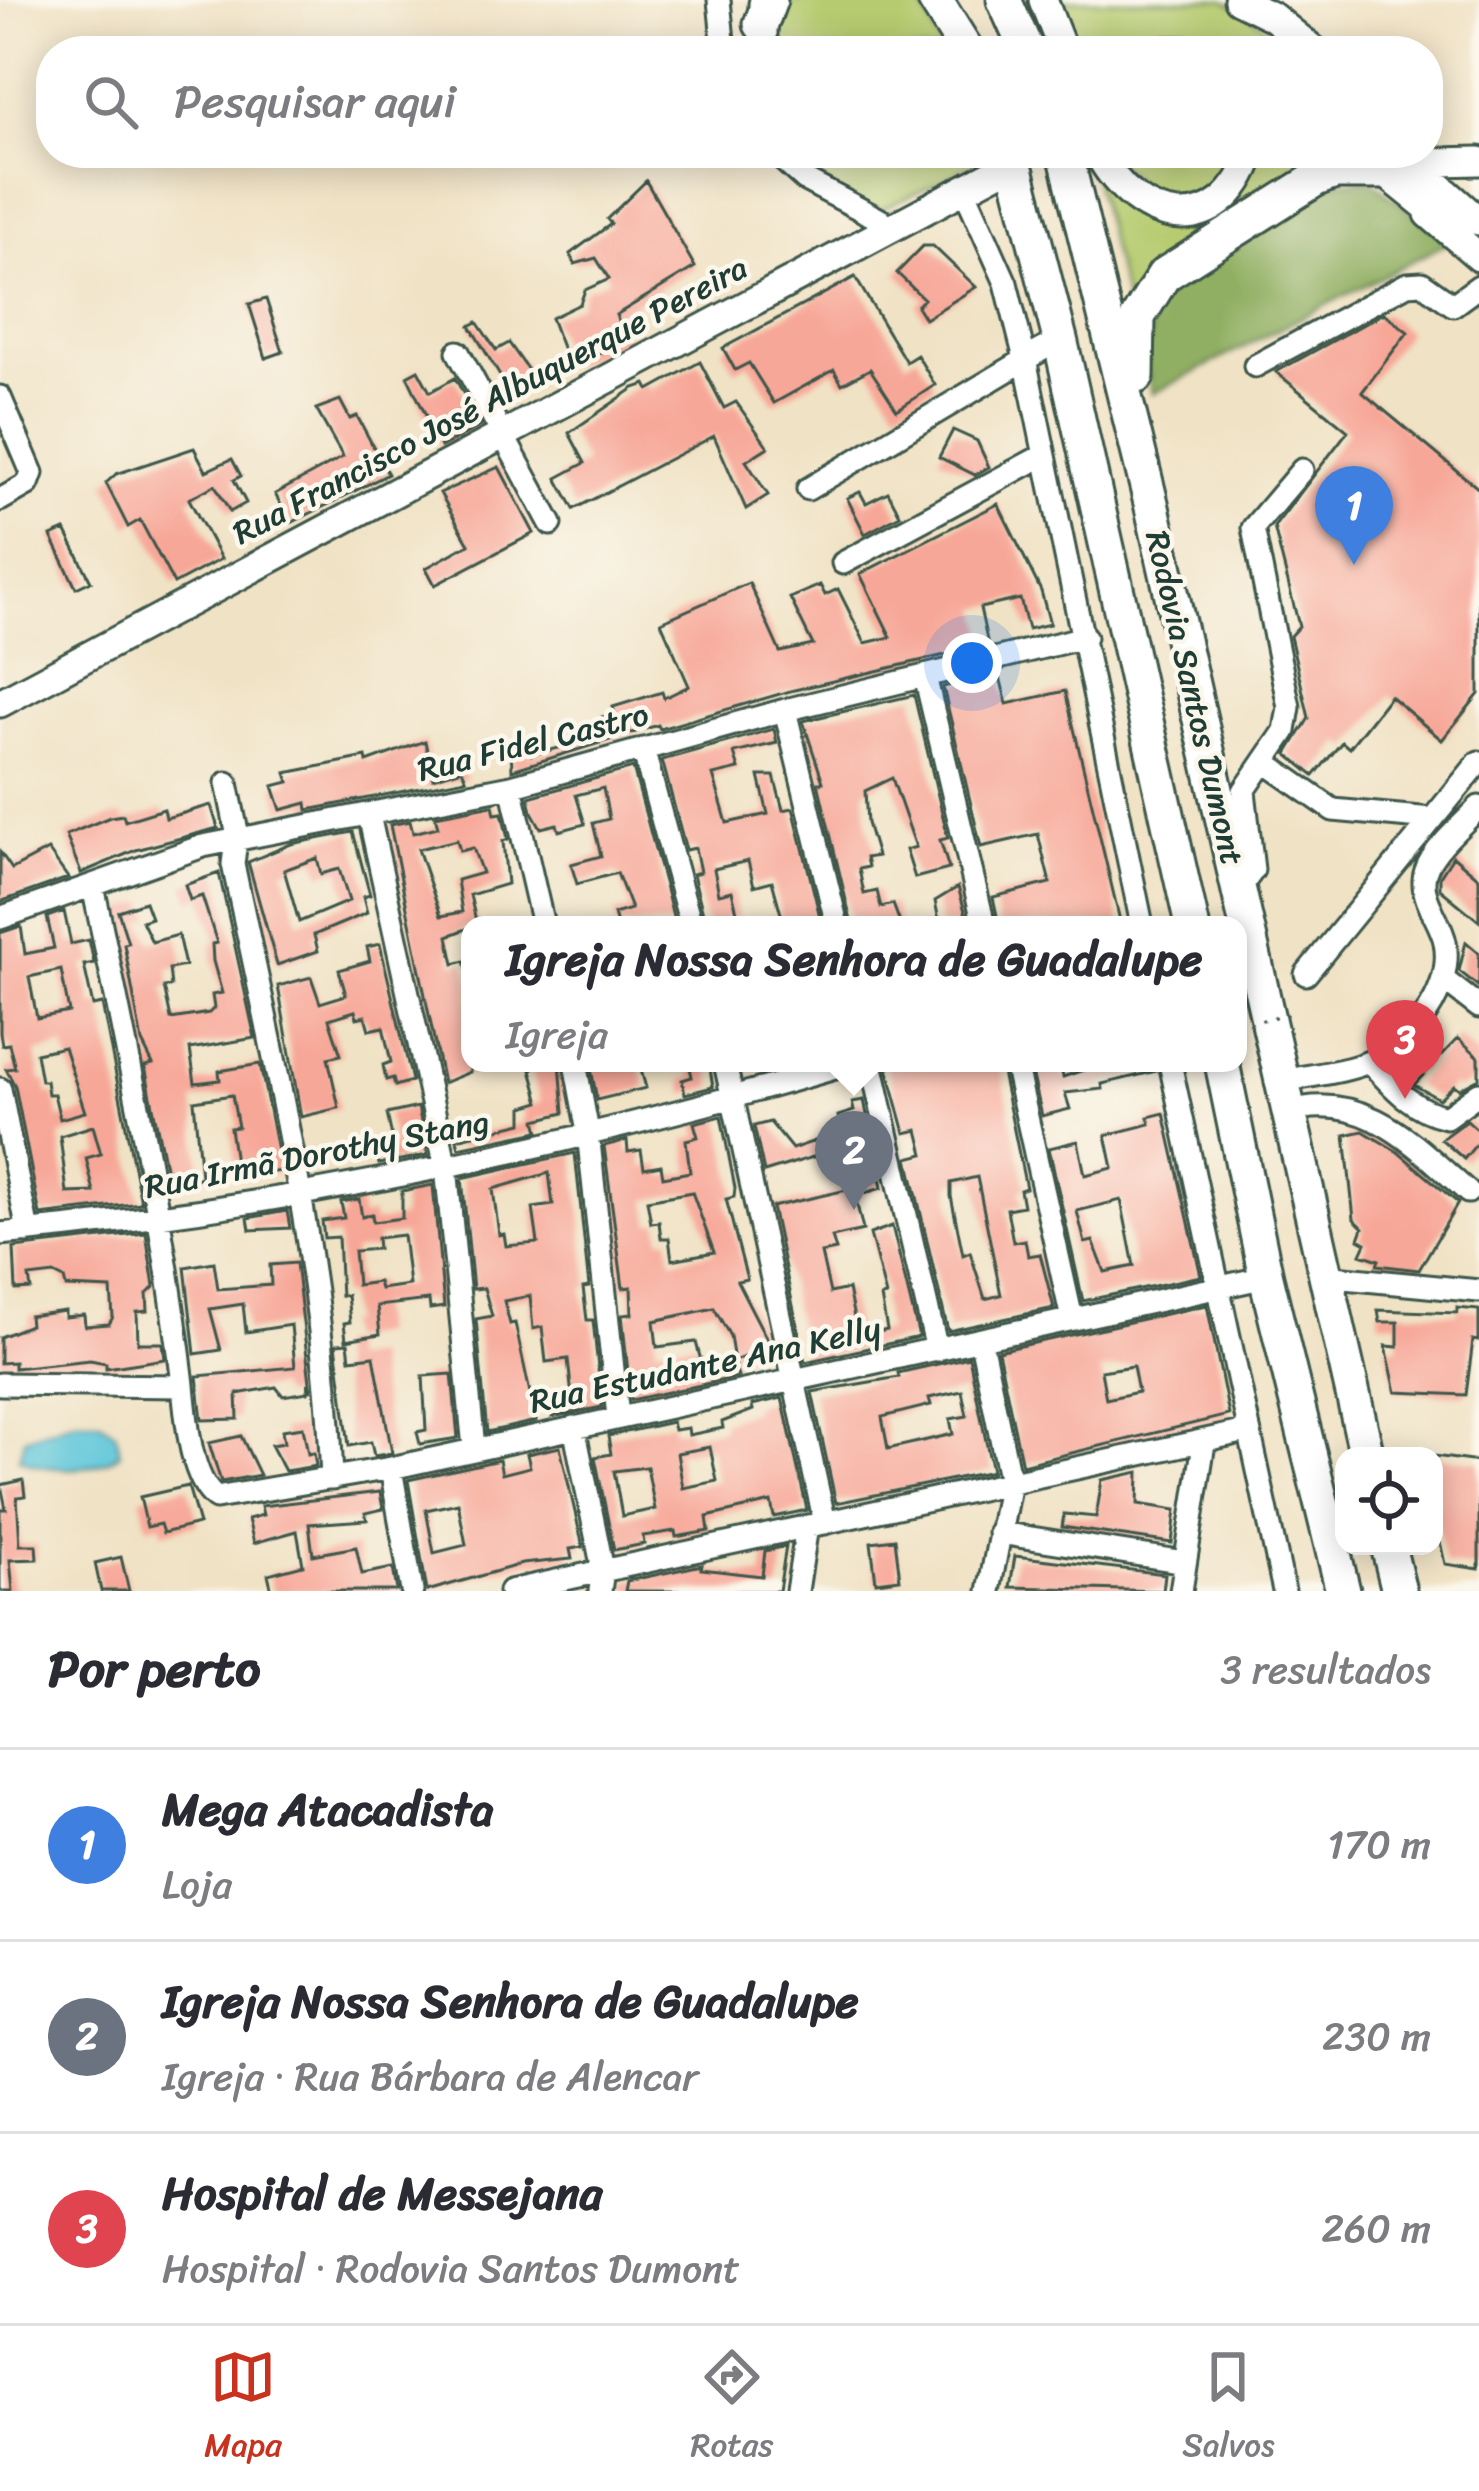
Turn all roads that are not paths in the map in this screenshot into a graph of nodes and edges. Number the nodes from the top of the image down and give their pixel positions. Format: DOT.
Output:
graph roads {
  1 [pos="719,0"];
  2 [pos="935,0"];
  3 [pos="947,0"];
  4 [pos="1043,0"];
  5 [pos="1238,0"];
  6 [pos="723,36"];
  7 [pos="959,36"];
  8 [pos="963,36"];
  9 [pos="1057,36"];
  10 [pos="1296,36"];
  11 [pos="1479,161"];
  12 [pos="1443,162"];
  13 [pos="792,168"];
  14 [pos="997,168"];
  15 [pos="1017,168"];
  16 [pos="1069,168"];
  17 [pos="1109,168"];
  18 [pos="1244,168"];
  19 [pos="1349,168"];
  20 [pos="1398,168"];
  21 [pos="1399,168"];
  22 [pos="964,189"];
  23 [pos="1479,221"];
  24 [pos="892,226"];
  25 [pos="1479,257"];
  26 [pos="1478,287"];
  27 [pos="1060,339"];
  28 [pos="458,352"];
  29 [pos="1025,359"];
  30 [pos="1255,366"];
  31 [pos="0,397"];
  32 [pos="502,433"];
  33 [pos="1044,455"];
  34 [pos="1302,470"];
  35 [pos="808,489"];
  36 [pos="0,500"];
  37 [pos="1151,503"];
  38 [pos="551,524"];
  39 [pos="843,562"];
  40 [pos="1085,637"];
  41 [pos="926,676"];
  42 [pos="0,703"];
  43 [pos="785,710"];
  44 [pos="643,749"];
  45 [pos="1264,762"];
  46 [pos="1479,762"];
  47 [pos="227,783"];
  48 [pos="511,786"];
  49 [pos="1479,807"];
  50 [pos="369,815"];
  51 [pos="1432,819"];
  52 [pos="233,844"];
  53 [pos="93,886"];
  54 [pos="1239,889"];
  55 [pos="541,916"];
  56 [pos="689,916"];
  57 [pos="835,916"];
  58 [pos="982,916"];
  59 [pos="1140,916"];
  60 [pos="1190,916"];
  61 [pos="1245,916"];
  62 [pos="0,918"];
  63 [pos="1247,927"];
  64 [pos="1306,974"];
  65 [pos="1444,980"];
  66 [pos="1479,1007"];
  67 [pos="1370,1061"];
  68 [pos="577,1072"];
  69 [pos="727,1072"];
  70 [pos="821,1072"];
  71 [pos="873,1072"];
  72 [pos="1018,1072"];
  73 [pos="1172,1072"];
  74 [pos="1224,1072"];
  75 [pos="0,1089"];
  76 [pos="1479,1093"];
  77 [pos="1283,1097"];
  78 [pos="733,1098"];
  79 [pos="588,1132"];
  80 [pos="446,1167"];
  81 [pos="1468,1192"];
  82 [pos="303,1197"];
  83 [pos="163,1219"];
  84 [pos="28,1232"];
  85 [pos="0,1234"];
  86 [pos="1324,1276"];
  87 [pos="1266,1277"];
  88 [pos="1221,1287"];
  89 [pos="1479,1292"];
  90 [pos="1072,1319"];
  91 [pos="981,1341"];
  92 [pos="937,1350"];
  93 [pos="792,1382"];
  94 [pos="0,1384"];
  95 [pos="183,1386"];
  96 [pos="618,1417"];
  97 [pos="574,1427"];
  98 [pos="1246,1431"];
  99 [pos="1204,1443"];
  100 [pos="1365,1447"];
  101 [pos="474,1448"];
  102 [pos="391,1468"];
  103 [pos="332,1479"];
  104 [pos="1010,1482"];
  105 [pos="816,1525"];
  106 [pos="999,1533"];
  107 [pos="1390,1555"];
  108 [pos="1185,1562"];
  109 [pos="601,1581"];
  110 [pos="412,1591"];
  111 [pos="510,1591"];
  112 [pos="797,1591"];
  113 [pos="989,1591"];
  114 [pos="1180,1591"];
  115 [pos="1284,1591"];
  116 [pos="1343,1591"];
  117 [pos="1399,1591"];
  1 -- 6 [label="street"];
  2 -- 7 [label="highway"];
  3 -- 8 [label="highway"];
  4 -- 9 [label="main road"];
  5 -- 10 [label="main road"];
  11 -- 12 [label="main road"];
  13 -- 24 [label="street"];
  14 -- 22 [label="main road, Rua Francisco José Albuquerque Pereira"];
  15 -- 27 [label="highway, Rodovia Santos Dumont"];
  16 -- 37 [label="highway, Rodovia Santos Dumont"];
  17 -- 18 [label="main road"];
  19 -- 37 [label="highway"];
  20 -- 23 [label="main road"];
  21 -- 25 [label="main road"];
  22 -- 24 [label="main road, Rua Francisco José Albuquerque Pereira"];
  22 -- 29 [label="street"];
  24 -- 32 [label="main road, Rua Francisco José Albuquerque Pereira"];
  26 -- 30 [label="street"];
  27 -- 29 [label="street"];
  27 -- 60 [label="highway, Rodovia Santos Dumont"];
  28 -- 32 [label="street"];
  29 -- 33 [label="street"];
  29 -- 35 [label="street"];
  31 -- 36 [label="street"];
  32 -- 38 [label="street"];
  32 -- 42 [label="main road, Rua Francisco José Albuquerque Pereira"];
  33 -- 39 [label="street"];
  33 -- 40 [label="street"];
  34 -- 45 [label="street"];
  37 -- 54 [label="highway, Rodovia Santos Dumont"];
  40 -- 41 [label="street, Rua Fidel Castro"];
  40 -- 59 [label="street"];
  41 -- 43 [label="street, Rua Fidel Castro"];
  41 -- 58 [label="street"];
  43 -- 44 [label="street, Rua Fidel Castro"];
  43 -- 57 [label="street"];
  44 -- 48 [label="street, Rua Fidel Castro"];
  44 -- 56 [label="street"];
  45 -- 51 [label="street"];
  45 -- 54 [label="street"];
  46 -- 51 [label="street"];
  47 -- 52 [label="street"];
  48 -- 50 [label="street, Rua Fidel Castro"];
  48 -- 55 [label="street"];
  49 -- 65 [label="street"];
  50 -- 52 [label="street, Rua Fidel Castro"];
  50 -- 80 [label="street"];
  51 -- 64 [label="street"];
  52 -- 53 [label="street, Rua Fidel Castro"];
  52 -- 82 [label="street"];
  53 -- 62 [label="street, Rua Fidel Castro"];
  53 -- 83 [label="street"];
  54 -- 61 [label="highway, Rodovia Santos Dumont"];
  63 -- 77 [label="highway, Rodovia Santos Dumont"];
  65 -- 66 [label="street"];
  65 -- 67 [label="street"];
  67 -- 76 [label="street"];
  67 -- 77 [label="street"];
  68 -- 79 [label="street"];
  69 -- 78 [label="street"];
  70 -- 78 [label="street, Rua Irmã Dorothy Stang"];
  71 -- 92 [label="street"];
  72 -- 90 [label="street"];
  73 -- 88 [label="street"];
  74 -- 87 [label="highway"];
  75 -- 84 [label="street"];
  77 -- 81 [label="street"];
  77 -- 86 [label="highway, Rodovia Santos Dumont"];
  78 -- 79 [label="street, Rua Irmã Dorothy Stang"];
  78 -- 93 [label="street"];
  79 -- 80 [label="street, Rua Irmã Dorothy Stang"];
  79 -- 96 [label="street"];
  80 -- 82 [label="street, Rua Irmã Dorothy Stang"];
  80 -- 101 [label="street"];
  82 -- 83 [label="street, Rua Irmã Dorothy Stang"];
  82 -- 103 [label="street"];
  83 -- 84 [label="street, Rua Irmã Dorothy Stang"];
  83 -- 95 [label="street"];
  84 -- 85 [label="street, Rua Irmã Dorothy Stang"];
  86 -- 89 [label="street"];
  86 -- 100 [label="highway, Rodovia Santos Dumont"];
  87 -- 88 [label="street, Rua Estudante Ana Kelly"];
  87 -- 116 [label="highway"];
  88 -- 90 [label="street, Rua Estudante Ana Kelly"];
  88 -- 98 [label="street"];
  90 -- 91 [label="street, Rua Estudante Ana Kelly"];
  91 -- 92 [label="street, Rua Estudante Ana Kelly"];
  91 -- 104 [label="street"];
  92 -- 93 [label="street, Rua Estudante Ana Kelly"];
  93 -- 96 [label="street, Rua Estudante Ana Kelly"];
  93 -- 105 [label="street"];
  94 -- 95 [label="street"];
  95 -- 103 [label="street, Rua Estudante Ana Kelly"];
  96 -- 97 [label="street, Rua Estudante Ana Kelly"];
  97 -- 101 [label="street, Rua Estudante Ana Kelly"];
  97 -- 109 [label="street"];
  98 -- 99 [label="street"];
  98 -- 115 [label="street"];
  99 -- 104 [label="street"];
  99 -- 108 [label="street"];
  101 -- 102 [label="street, Rua Estudante Ana Kelly"];
  102 -- 103 [label="street, Rua Estudante Ana Kelly"];
  102 -- 110 [label="street"];
  104 -- 105 [label="street"];
  104 -- 106 [label="street"];
  105 -- 109 [label="street"];
  105 -- 112 [label="street"];
  106 -- 108 [label="street"];
  106 -- 113 [label="street"];
  107 -- 117 [label="highway"];
  108 -- 114 [label="street"];
  109 -- 111 [label="street"];
}
